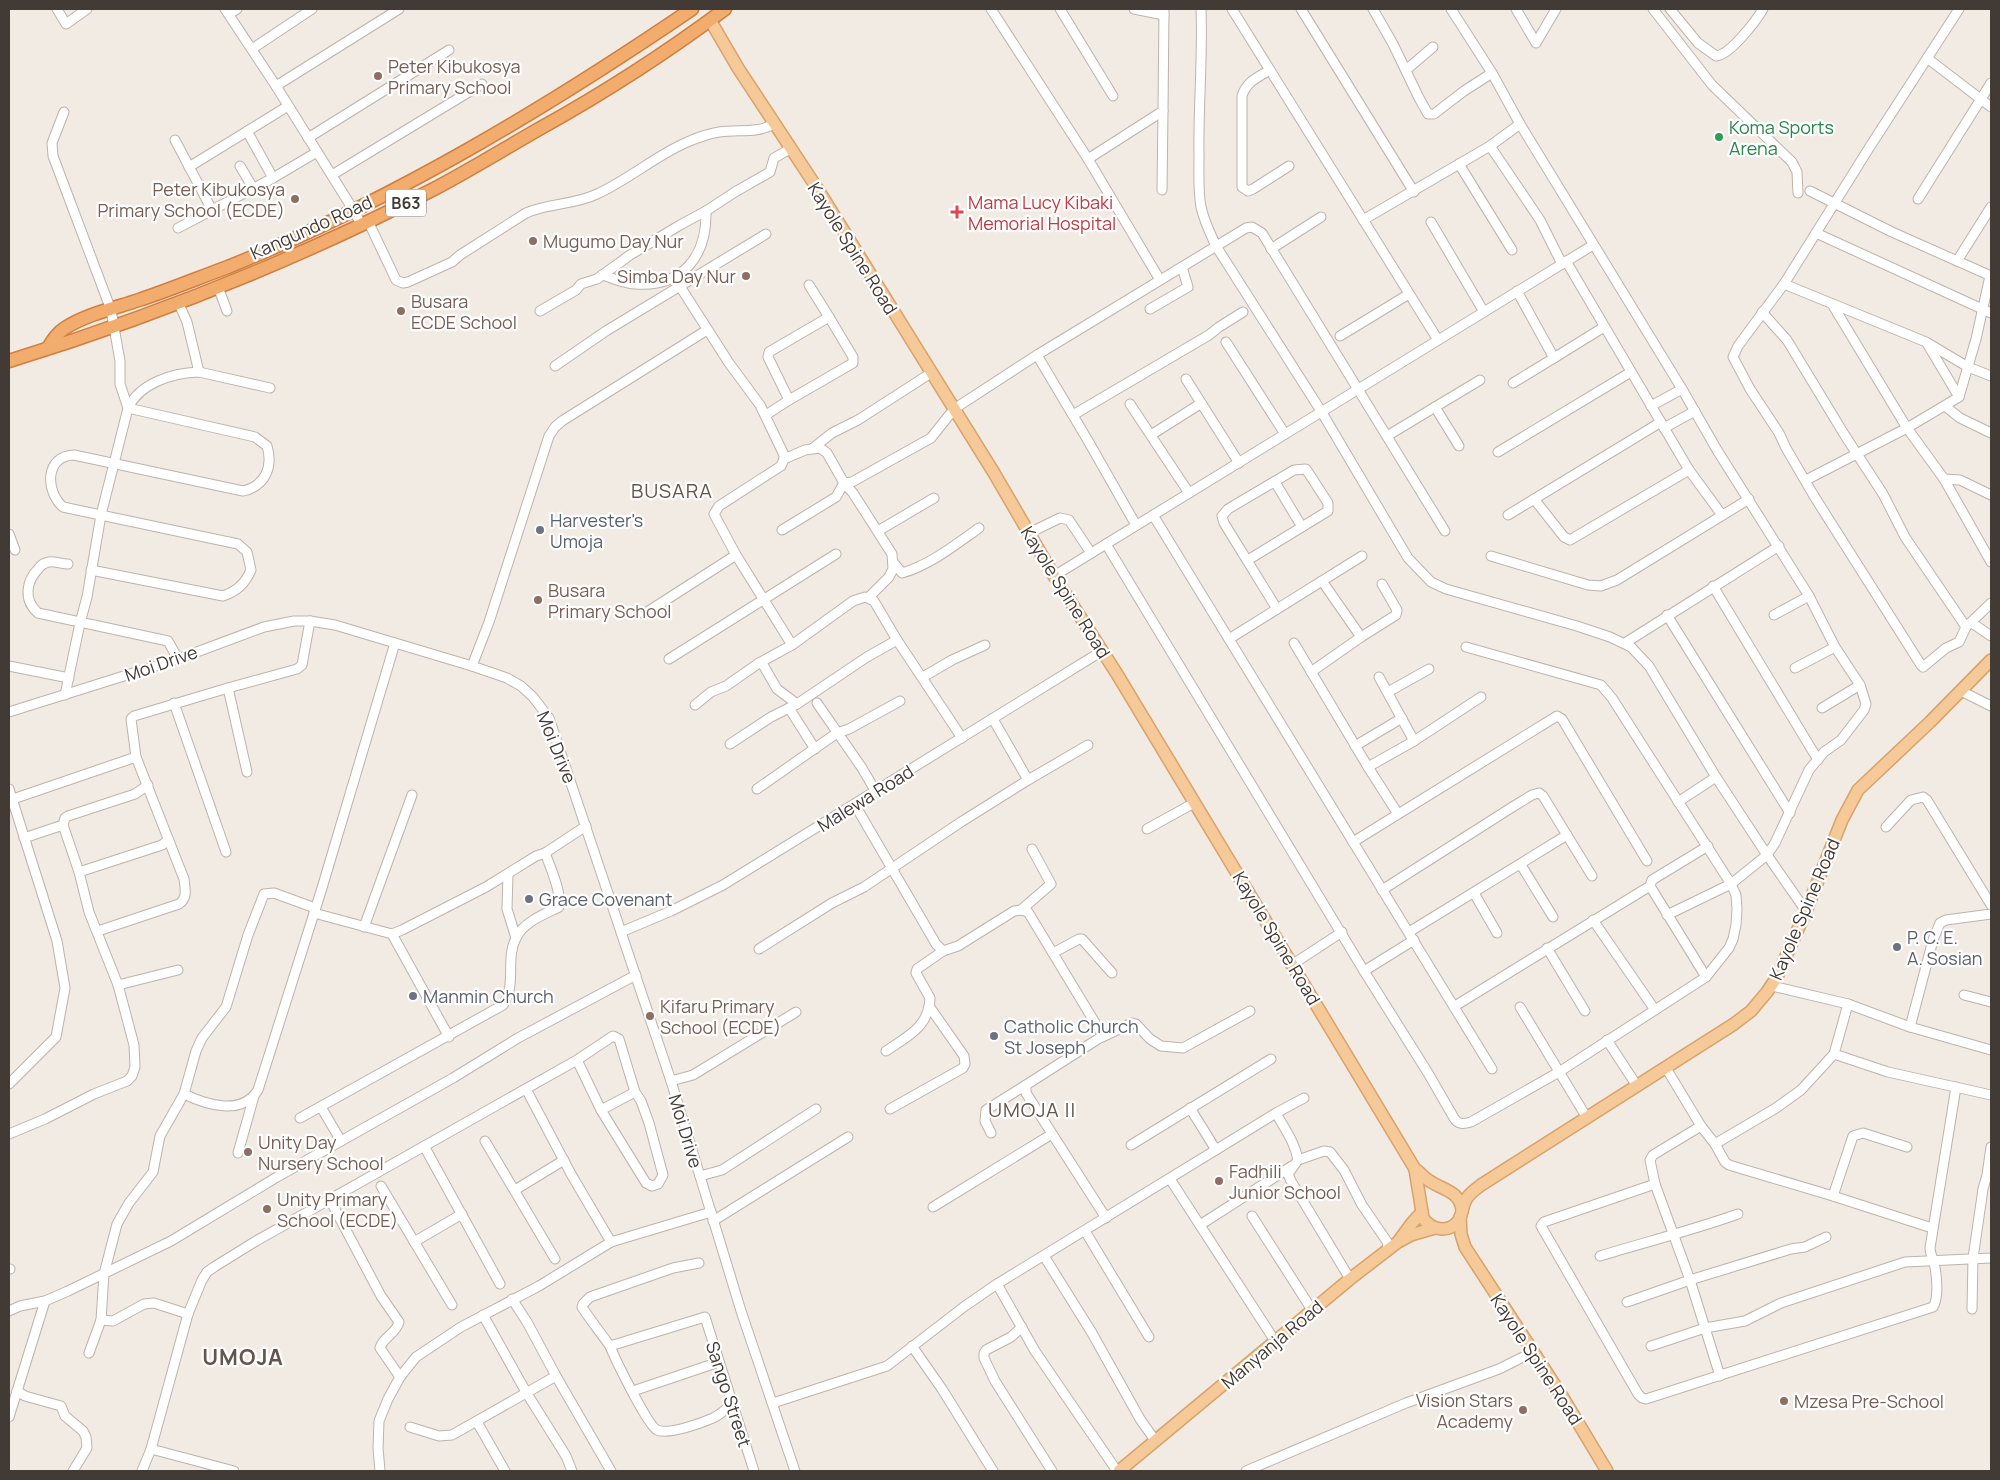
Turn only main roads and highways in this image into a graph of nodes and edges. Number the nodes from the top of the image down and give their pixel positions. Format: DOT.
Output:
graph roads {
  1 [pos="692,9"];
  2 [pos="725,9"];
  3 [pos="710,20"];
  4 [pos="188,283"];
  5 [pos="194,298"];
  6 [pos="48,348"];
  7 [pos="9,361"];
  8 [pos="1991,660"];
  9 [pos="1415,1169"];
  10 [pos="1481,1185"];
  11 [pos="1447,1190"];
  12 [pos="1422,1209"];
  13 [pos="1461,1214"];
  14 [pos="1438,1229"];
  15 [pos="1398,1242"];
  16 [pos="1466,1247"];
  17 [pos="1118,1471"];
  18 [pos="1607,1471"];
  1 -- 4 [label="highway, Kangundo Road / B63"];
  2 -- 3 [label="highway, Kangundo Road / B63"];
  3 -- 5 [label="highway, Kangundo Road / B63"];
  3 -- 9 [label="main road, Kayole Spine Road"];
  4 -- 5 [label="main road"];
  4 -- 6 [label="highway, Kangundo Road / B63"];
  5 -- 6 [label="highway, Kangundo Road / B63"];
  6 -- 7 [label="highway, Kangundo Road / B63"];
  8 -- 10 [label="main road, Kayole Spine Road"];
  9 -- 11 [label="main road"];
  9 -- 12 [label="main road"];
  10 -- 11 [label="main road"];
  10 -- 13 [label="main road"];
  11 -- 12 [label="main road"];
  11 -- 13 [label="main road"];
  12 -- 14 [label="main road"];
  12 -- 15 [label="main road, Manyanja Road"];
  13 -- 14 [label="main road"];
  13 -- 16 [label="main road"];
  14 -- 15 [label="main road"];
  14 -- 16 [label="main road"];
  15 -- 17 [label="main road, Manyanja Road"];
  16 -- 18 [label="main road, Kayole Spine Road"];
}
